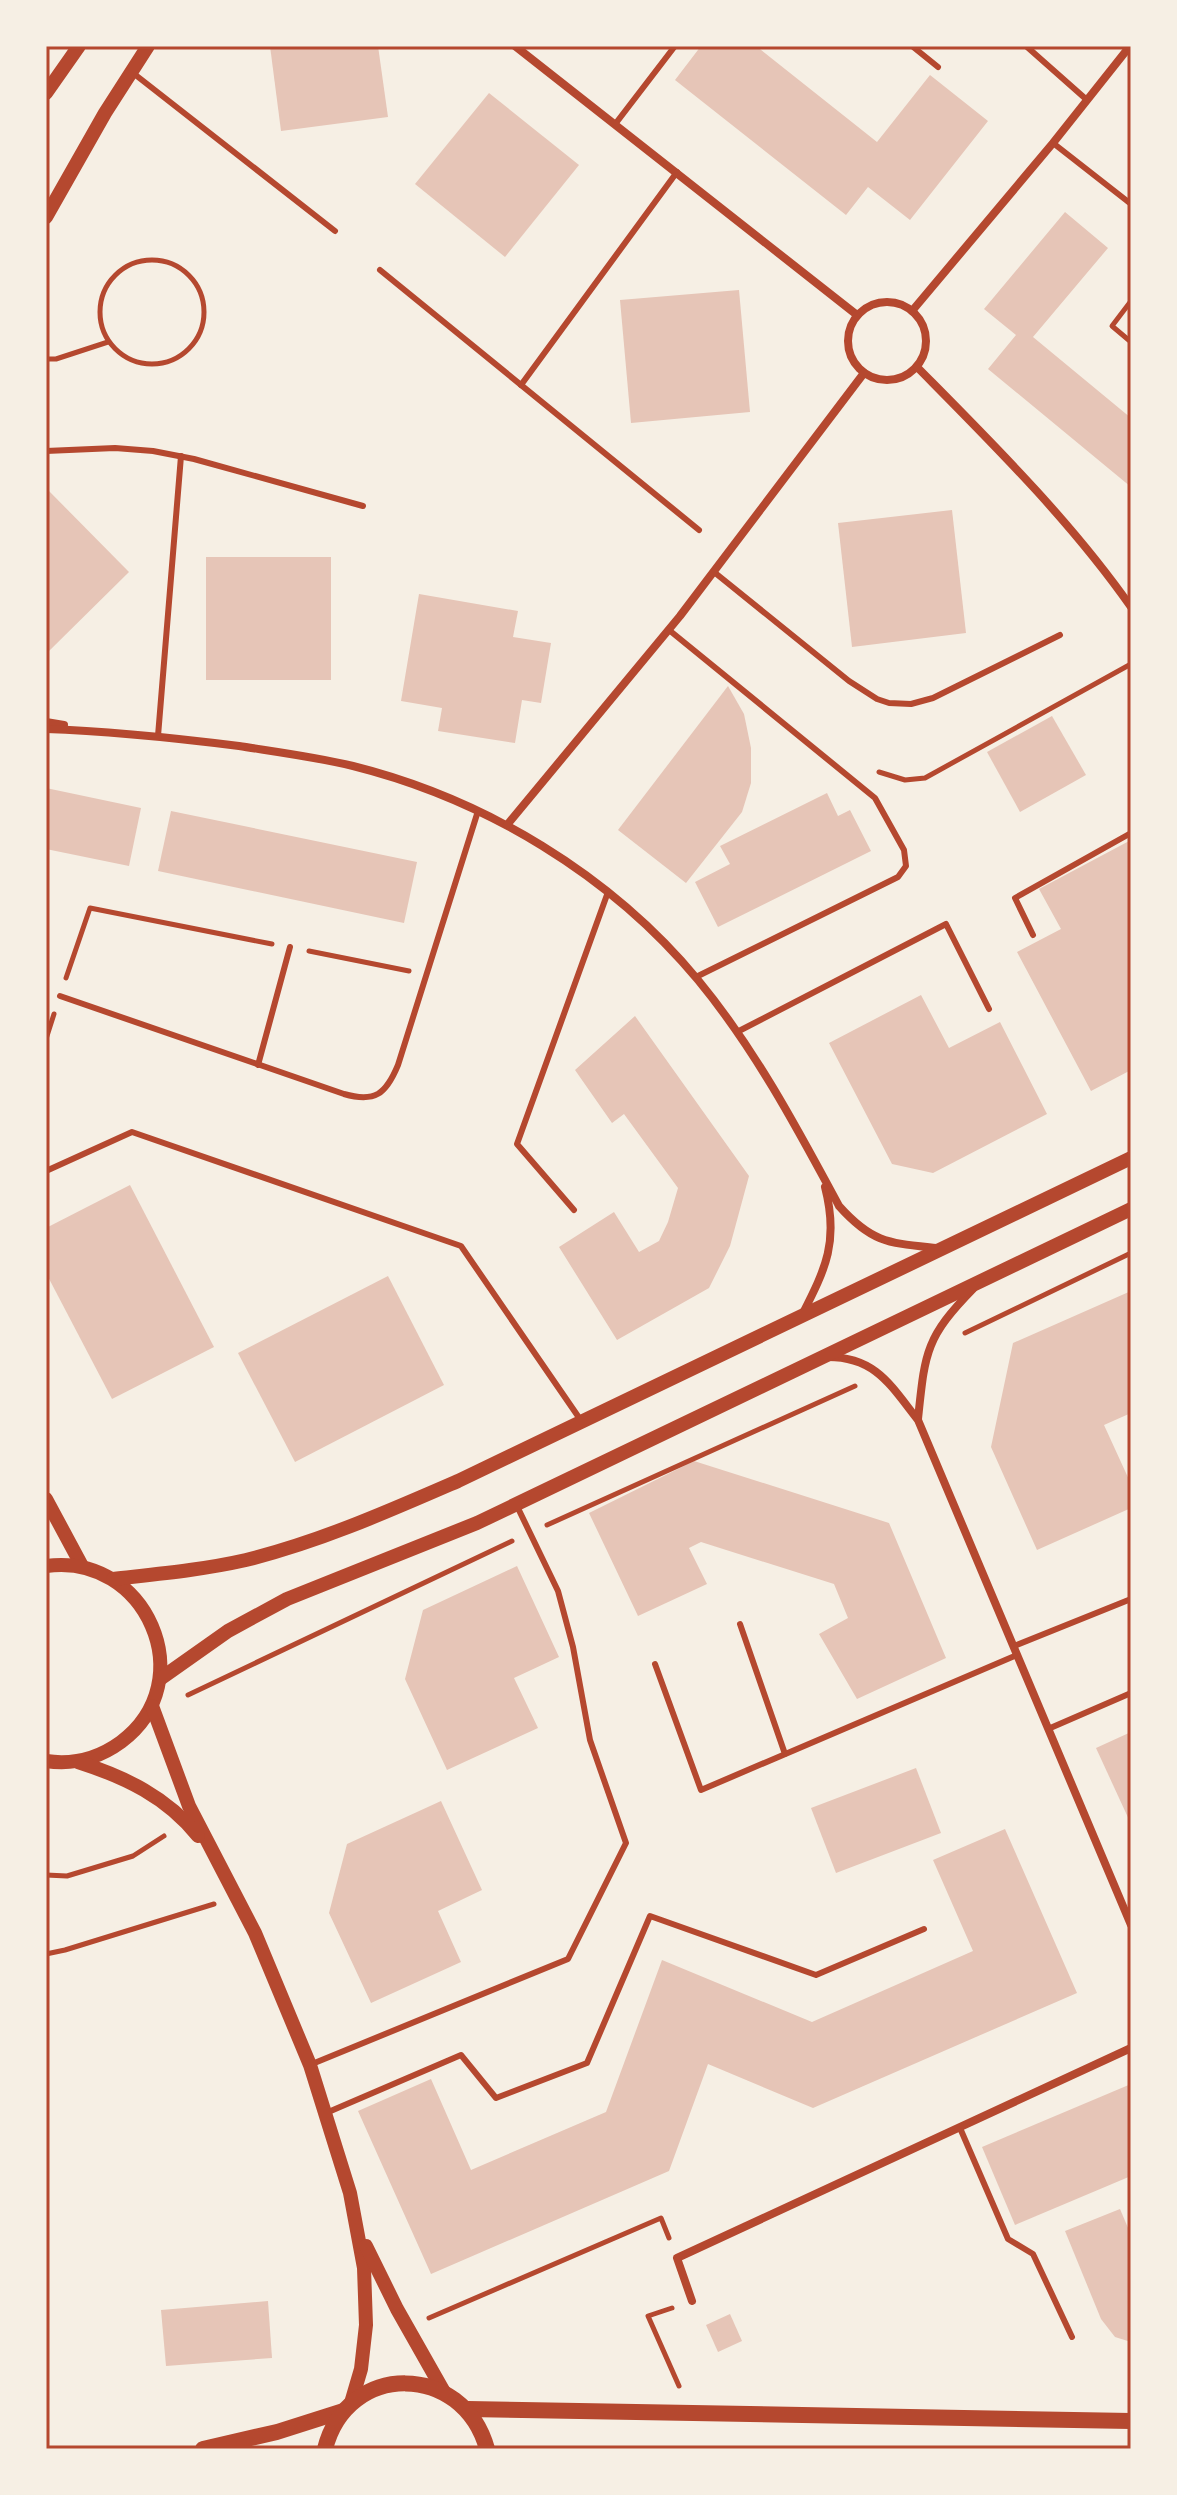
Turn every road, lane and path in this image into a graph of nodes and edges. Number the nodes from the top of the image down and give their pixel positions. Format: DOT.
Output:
graph roads {
  1 [pos="79,46"];
  2 [pos="148,46"];
  3 [pos="515,46"];
  4 [pos="675,46"];
  5 [pos="912,46"];
  6 [pos="1026,46"];
  7 [pos="1130,46"];
  8 [pos="938,67"];
  9 [pos="131,72"];
  10 [pos="46,93"];
  11 [pos="1087,100"];
  12 [pos="616,123"];
  13 [pos="1053,143"];
  14 [pos="678,172"];
  15 [pos="1131,204"];
  16 [pos="46,217"];
  17 [pos="335,231"];
  18 [pos="380,270"];
  19 [pos="1131,301"];
  20 [pos="912,311"];
  21 [pos="857,315"];
  22 [pos="108,342"];
  23 [pos="1131,342"];
  24 [pos="46,359"];
  25 [pos="917,367"];
  26 [pos="864,373"];
  27 [pos="521,385"];
  28 [pos="46,451"];
  29 [pos="181,456"];
  30 [pos="363,506"];
  31 [pos="699,530"];
  32 [pos="714,572"];
  33 [pos="1131,607"];
  34 [pos="669,630"];
  35 [pos="1060,635"];
  36 [pos="46,722"];
  37 [pos="46,729"];
  38 [pos="88,730"];
  39 [pos="158,736"];
  40 [pos="478,811"];
  41 [pos="507,825"];
  42 [pos="1131,833"];
  43 [pos="608,892"];
  44 [pos="1033,935"];
  45 [pos="290,947"];
  46 [pos="426,974"];
  47 [pos="696,977"];
  48 [pos="60,996"];
  49 [pos="989,1009"];
  50 [pos="737,1032"];
  51 [pos="46,1039"];
  52 [pos="258,1065"];
  53 [pos="1131,1158"];
  54 [pos="46,1171"];
  55 [pos="820,1171"];
  56 [pos="1131,1209"];
  57 [pos="574,1210"];
  58 [pos="945,1249"];
  59 [pos="1131,1253"];
  60 [pos="979,1282"];
  61 [pos="801,1318"];
  62 [pos="927,1351"];
  63 [pos="823,1357"];
  64 [pos="879,1374"];
  65 [pos="918,1420"];
  66 [pos="582,1422"];
  67 [pos="46,1499"];
  68 [pos="516,1504"];
  69 [pos="530,1533"];
  70 [pos="46,1566"];
  71 [pos="82,1566"];
  72 [pos="113,1579"];
  73 [pos="1131,1599"];
  74 [pos="740,1624"];
  75 [pos="1015,1650"];
  76 [pos="655,1664"];
  77 [pos="160,1679"];
  78 [pos="1131,1693"];
  79 [pos="188,1695"];
  80 [pos="152,1706"];
  81 [pos="1048,1729"];
  82 [pos="785,1754"];
  83 [pos="46,1761"];
  84 [pos="78,1762"];
  85 [pos="187,1822"];
  86 [pos="218,1860"];
  87 [pos="46,1875"];
  88 [pos="236,1897"];
  89 [pos="1131,1925"];
  90 [pos="924,1929"];
  91 [pos="46,1954"];
  92 [pos="1131,2048"];
  93 [pos="310,2065"];
  94 [pos="326,2113"];
  95 [pos="960,2128"];
  96 [pos="357,2228"];
  97 [pos="677,2258"];
  98 [pos="692,2301"];
  99 [pos="408,2327"];
  100 [pos="1072,2337"];
  101 [pos="444,2392"];
  102 [pos="347,2407"];
  103 [pos="468,2409"];
  104 [pos="691,2413"];
  105 [pos="1131,2421"];
  106 [pos="203,2449"];
  107 [pos="325,2449"];
  108 [pos="487,2449"];
  1 -- 10 [label="street"];
  2 -- 9 [label="street"];
  3 -- 12 [label="street"];
  4 -- 12 [label="lane"];
  5 -- 8 [label="lane"];
  6 -- 11 [label="lane"];
  7 -- 11 [label="street"];
  9 -- 16 [label="street"];
  9 -- 17 [label="lane"];
  11 -- 13 [label="street"];
  12 -- 14 [label="street"];
  13 -- 15 [label="lane"];
  13 -- 20 [label="street"];
  14 -- 21 [label="street"];
  14 -- 27 [label="lane"];
  18 -- 27 [label="lane"];
  19 -- 23 [label="path"];
  20 -- 21 [label="street"];
  20 -- 25 [label="street"];
  21 -- 26 [label="street"];
  22 -- 22 [label="path"];
  22 -- 24 [label="path"];
  25 -- 26 [label="street"];
  25 -- 33 [label="street"];
  26 -- 32 [label="street"];
  27 -- 31 [label="lane"];
  28 -- 29 [label="lane"];
  29 -- 30 [label="lane"];
  29 -- 39 [label="lane"];
  32 -- 34 [label="street"];
  32 -- 35 [label="lane"];
  34 -- 41 [label="street"];
  34 -- 47 [label="lane"];
  36 -- 38 [label="street"];
  37 -- 38 [label="street"];
  38 -- 39 [label="street"];
  39 -- 40 [label="street"];
  40 -- 41 [label="street"];
  40 -- 46 [label="lane"];
  41 -- 43 [label="street"];
  42 -- 44 [label="lane"];
  43 -- 47 [label="street"];
  43 -- 57 [label="lane"];
  45 -- 46 [label="path"];
  45 -- 48 [label="path"];
  45 -- 52 [label="lane"];
  46 -- 52 [label="lane"];
  47 -- 50 [label="street"];
  48 -- 51 [label="path"];
  48 -- 52 [label="lane"];
  49 -- 50 [label="lane"];
  50 -- 55 [label="street"];
  53 -- 58 [label="street"];
  54 -- 66 [label="lane"];
  55 -- 58 [label="street"];
  55 -- 61 [label="street"];
  56 -- 60 [label="street"];
  58 -- 61 [label="street"];
  59 -- 62 [label="path"];
  60 -- 62 [label="street"];
  60 -- 63 [label="street"];
  61 -- 66 [label="street"];
  62 -- 65 [label="street"];
  63 -- 64 [label="street"];
  63 -- 68 [label="street"];
  64 -- 65 [label="street"];
  64 -- 69 [label="path"];
  65 -- 75 [label="street"];
  66 -- 72 [label="street"];
  67 -- 71 [label="street"];
  68 -- 69 [label="lane"];
  68 -- 77 [label="street"];
  69 -- 79 [label="path"];
  69 -- 93 [label="lane"];
  70 -- 71 [label="street"];
  71 -- 72 [label="street"];
  72 -- 77 [label="street"];
  73 -- 75 [label="lane"];
  74 -- 82 [label="lane"];
  75 -- 81 [label="street"];
  75 -- 82 [label="lane"];
  76 -- 82 [label="lane"];
  77 -- 80 [label="street"];
  78 -- 81 [label="lane"];
  80 -- 84 [label="street"];
  80 -- 86 [label="street"];
  81 -- 89 [label="street"];
  83 -- 84 [label="street"];
  84 -- 85 [label="street"];
  85 -- 86 [label="street"];
  85 -- 87 [label="path"];
  86 -- 88 [label="street"];
  88 -- 91 [label="path"];
  88 -- 93 [label="street"];
  90 -- 94 [label="lane"];
  92 -- 95 [label="street"];
  93 -- 94 [label="street"];
  94 -- 96 [label="street"];
  95 -- 97 [label="street"];
  95 -- 100 [label="lane"];
  96 -- 99 [label="street"];
  96 -- 102 [label="street"];
  97 -- 98 [label="street"];
  97 -- 99 [label="path"];
  98 -- 104 [label="path"];
  99 -- 101 [label="street"];
  101 -- 102 [label="main road"];
  101 -- 103 [label="main road"];
  102 -- 106 [label="main road"];
  102 -- 107 [label="main road"];
  103 -- 104 [label="main road"];
  103 -- 108 [label="main road"];
  104 -- 105 [label="main road"];
}
